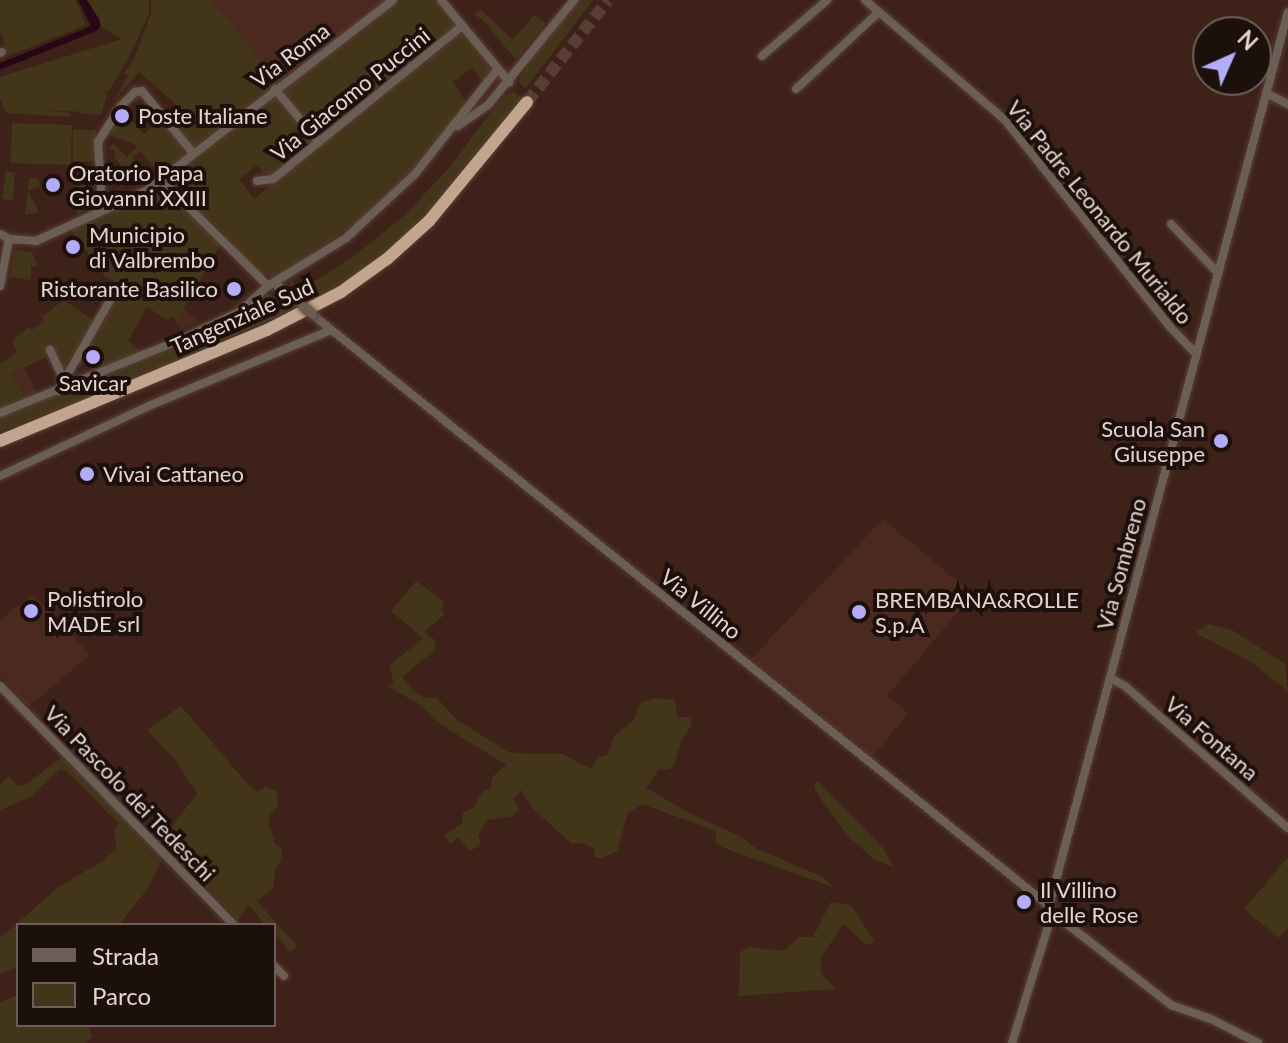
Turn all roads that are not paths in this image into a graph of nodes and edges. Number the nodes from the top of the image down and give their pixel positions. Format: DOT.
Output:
graph roads {
  1 [pos="393,0"];
  2 [pos="441,0"];
  3 [pos="574,0"];
  4 [pos="827,0"];
  5 [pos="865,0"];
  6 [pos="879,12"];
  7 [pos="1288,12"];
  8 [pos="462,26"];
  9 [pos="762,56"];
  10 [pos="498,69"];
  11 [pos="1272,71"];
  12 [pos="509,82"];
  13 [pos="275,89"];
  14 [pos="796,89"];
  15 [pos="1265,96"];
  16 [pos="527,102"];
  17 [pos="451,131"];
  18 [pos="319,142"];
  19 [pos="193,153"];
  20 [pos="161,180"];
  21 [pos="257,181"];
  22 [pos="102,209"];
  23 [pos="1171,224"];
  24 [pos="4,237"];
  25 [pos="1217,272"];
  26 [pos="271,284"];
  27 [pos="0,286"];
  28 [pos="117,288"];
  29 [pos="331,330"];
  30 [pos="50,350"];
  31 [pos="1196,354"];
  32 [pos="64,380"];
  33 [pos="58,391"];
  34 [pos="0,413"];
  35 [pos="0,441"];
  36 [pos="0,476"];
  37 [pos="1110,678"];
  38 [pos="0,686"];
  39 [pos="1288,828"];
  40 [pos="1049,908"];
  41 [pos="232,923"];
  42 [pos="276,968"];
  43 [pos="284,976"];
  44 [pos="1012,1043"];
  45 [pos="1258,1043"];
  1 -- 13 [label="street, Via Roma"];
  2 -- 8 [label="street"];
  3 -- 12 [label="street"];
  4 -- 9 [label="street"];
  5 -- 6 [label="street, Via Padre Leonardo Murialdo"];
  6 -- 14 [label="street"];
  6 -- 31 [label="street, Via Padre Leonardo Murialdo"];
  7 -- 11 [label="street, Via Sombreno"];
  8 -- 10 [label="street"];
  8 -- 18 [label="street, Via Giacomo Puccini"];
  10 -- 12 [label="street"];
  10 -- 17 [label="street"];
  12 -- 17 [label="street"];
  13 -- 18 [label="street"];
  13 -- 19 [label="street, Via Roma"];
  15 -- 25 [label="street, Via Sombreno"];
  16 -- 35 [label="highway, Tangenziale Sud"];
  17 -- 26 [label="street"];
  18 -- 21 [label="street, Via Giacomo Puccini"];
  19 -- 20 [label="street, Via Roma"];
  19 -- 22 [label="street"];
  20 -- 22 [label="street, Via Roma"];
  20 -- 26 [label="street, Via Villino"];
  22 -- 24 [label="street, Via Roma"];
  23 -- 25 [label="street"];
  24 -- 27 [label="street"];
  25 -- 31 [label="street, Via Sombreno"];
  26 -- 29 [label="street, Via Villino, bridge"];
  26 -- 33 [label="street"];
  28 -- 32 [label="street"];
  29 -- 36 [label="street"];
  29 -- 40 [label="street, Via Villino"];
  30 -- 32 [label="street"];
  31 -- 37 [label="street, Via Sombreno"];
  32 -- 33 [label="street"];
  33 -- 34 [label="street"];
  37 -- 39 [label="street, Via Fontana"];
  37 -- 40 [label="street, Via Sombreno"];
  38 -- 41 [label="street, Via Pascolo dei Tedeschi"];
  40 -- 44 [label="street, Via Sombreno"];
  40 -- 45 [label="street, Via Villino"];
  42 -- 43 [label="street"];
}
